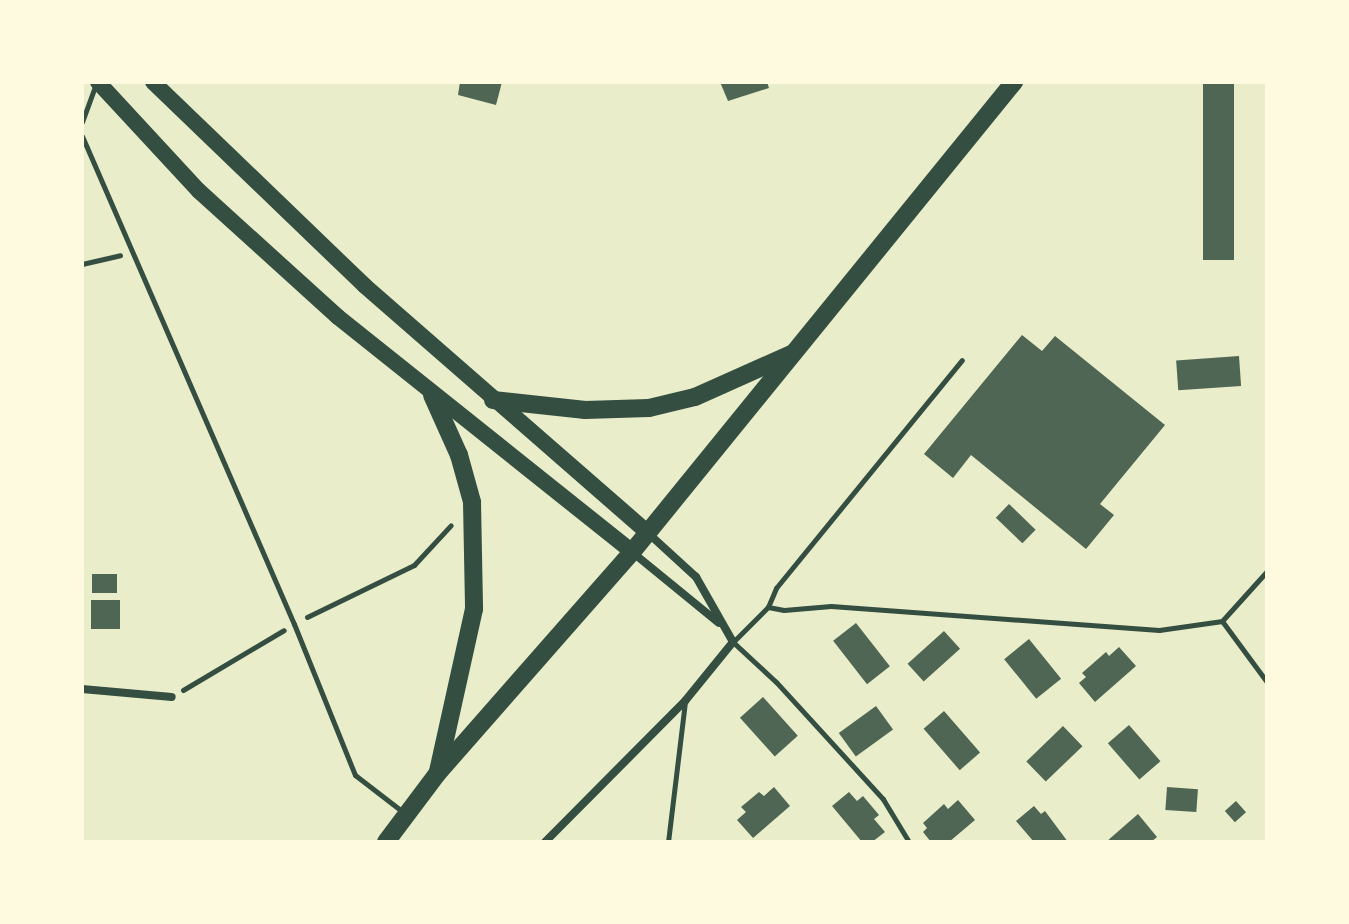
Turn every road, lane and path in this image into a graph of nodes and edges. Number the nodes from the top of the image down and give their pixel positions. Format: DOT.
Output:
graph roads {
  1 [pos="97,82"];
  2 [pos="153,82"];
  3 [pos="1014,82"];
  4 [pos="82,122"];
  5 [pos="82,136"];
  6 [pos="132,251"];
  7 [pos="82,264"];
  8 [pos="796,351"];
  9 [pos="962,360"];
  10 [pos="432,395"];
  11 [pos="493,400"];
  12 [pos="472,502"];
  13 [pos="648,533"];
  14 [pos="632,552"];
  15 [pos="1267,571"];
  16 [pos="768,607"];
  17 [pos="1222,621"];
  18 [pos="294,624"];
  19 [pos="723,626"];
  20 [pos="733,642"];
  21 [pos="1267,682"];
  22 [pos="82,689"];
  23 [pos="172,697"];
  24 [pos="685,701"];
  25 [pos="437,774"];
  26 [pos="407,815"];
  27 [pos="386,842"];
  28 [pos="545,842"];
  29 [pos="668,842"];
  30 [pos="909,842"];
  1 -- 4 [label="lane"];
  1 -- 10 [label="main road"];
  2 -- 11 [label="main road"];
  3 -- 8 [label="main road"];
  5 -- 6 [label="lane"];
  6 -- 7 [label="path"];
  6 -- 18 [label="lane"];
  8 -- 11 [label="main road"];
  8 -- 13 [label="main road"];
  9 -- 16 [label="lane"];
  10 -- 12 [label="main road"];
  10 -- 14 [label="main road"];
  11 -- 13 [label="main road"];
  12 -- 18 [label="path"];
  12 -- 25 [label="main road"];
  13 -- 14 [label="main road"];
  13 -- 19 [label="street"];
  14 -- 19 [label="street"];
  14 -- 25 [label="main road"];
  15 -- 17 [label="lane"];
  16 -- 17 [label="lane"];
  16 -- 20 [label="lane"];
  17 -- 21 [label="lane"];
  18 -- 23 [label="path"];
  18 -- 26 [label="lane"];
  19 -- 20 [label="street"];
  20 -- 24 [label="street"];
  20 -- 30 [label="lane"];
  22 -- 23 [label="street"];
  24 -- 28 [label="street"];
  24 -- 29 [label="lane"];
  25 -- 26 [label="main road"];
  26 -- 27 [label="main road"];
}
